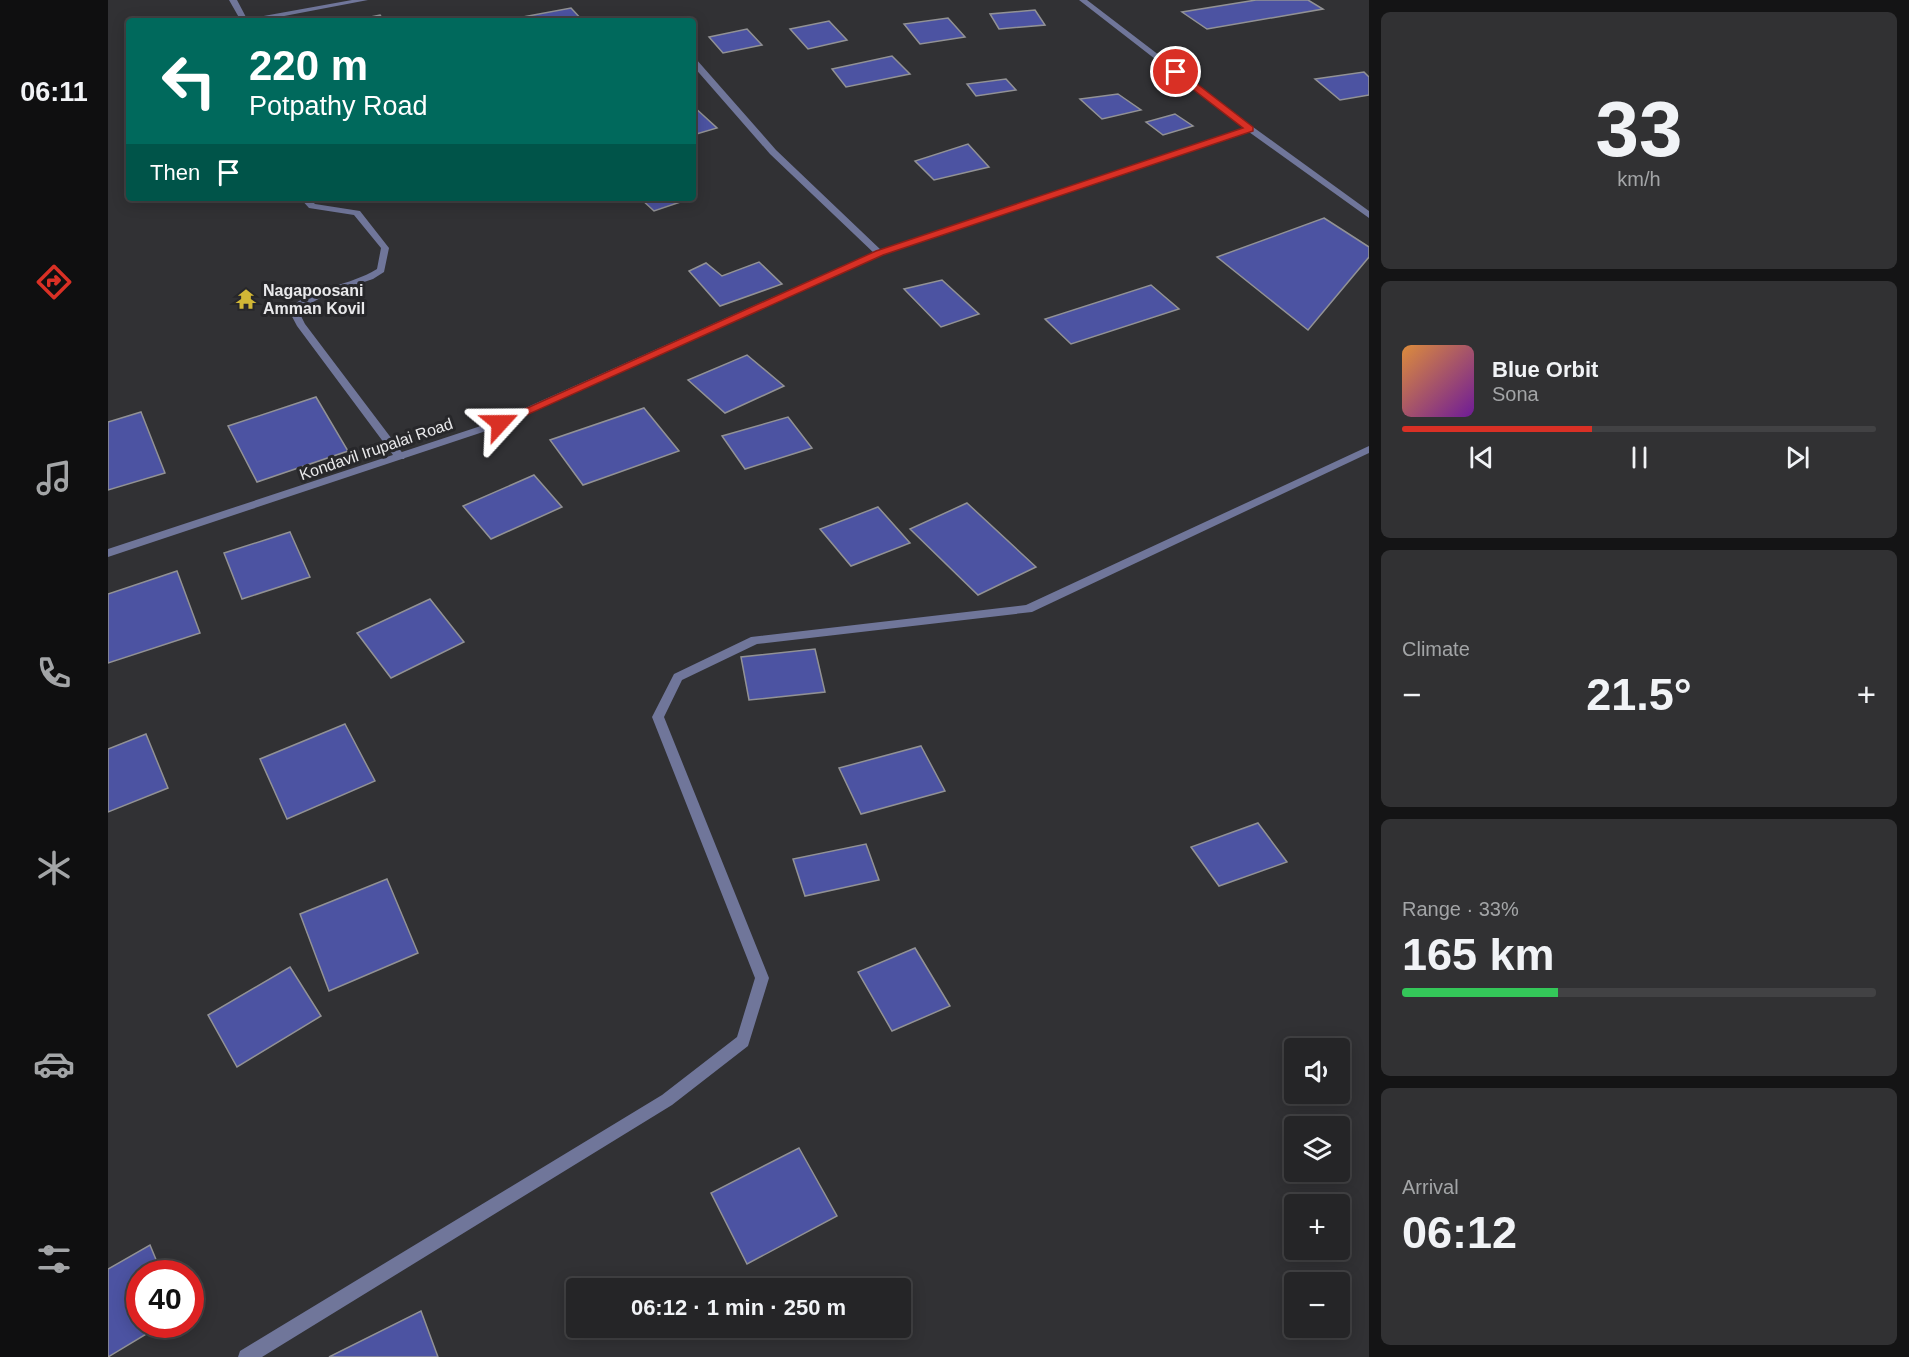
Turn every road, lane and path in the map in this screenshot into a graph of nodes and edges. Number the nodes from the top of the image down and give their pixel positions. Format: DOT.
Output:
graph roads {
  1 [pos="233,0"];
  2 [pos="364,0"];
  3 [pos="1083,0"];
  4 [pos="244,18"];
  5 [pos="263,18"];
  6 [pos="696,64"];
  7 [pos="1250,129"];
  8 [pos="307,201"];
  9 [pos="1369,214"];
  10 [pos="879,253"];
  11 [pos="1369,449"];
  12 [pos="400,457"];
  13 [pos="108,553"];
  14 [pos="246,1357"];
  1 -- 4 [label="street"];
  2 -- 5 [label="street"];
  3 -- 7 [label="street"];
  6 -- 10 [label="street"];
  7 -- 9 [label="street"];
  7 -- 10 [label="street, Kondavil Irupalai Road"];
  8 -- 12 [label="street"];
  10 -- 12 [label="street, Kondavil Irupalai Road"];
  11 -- 14 [label="street"];
  12 -- 13 [label="street, Kondavil Irupalai Road"];
}
